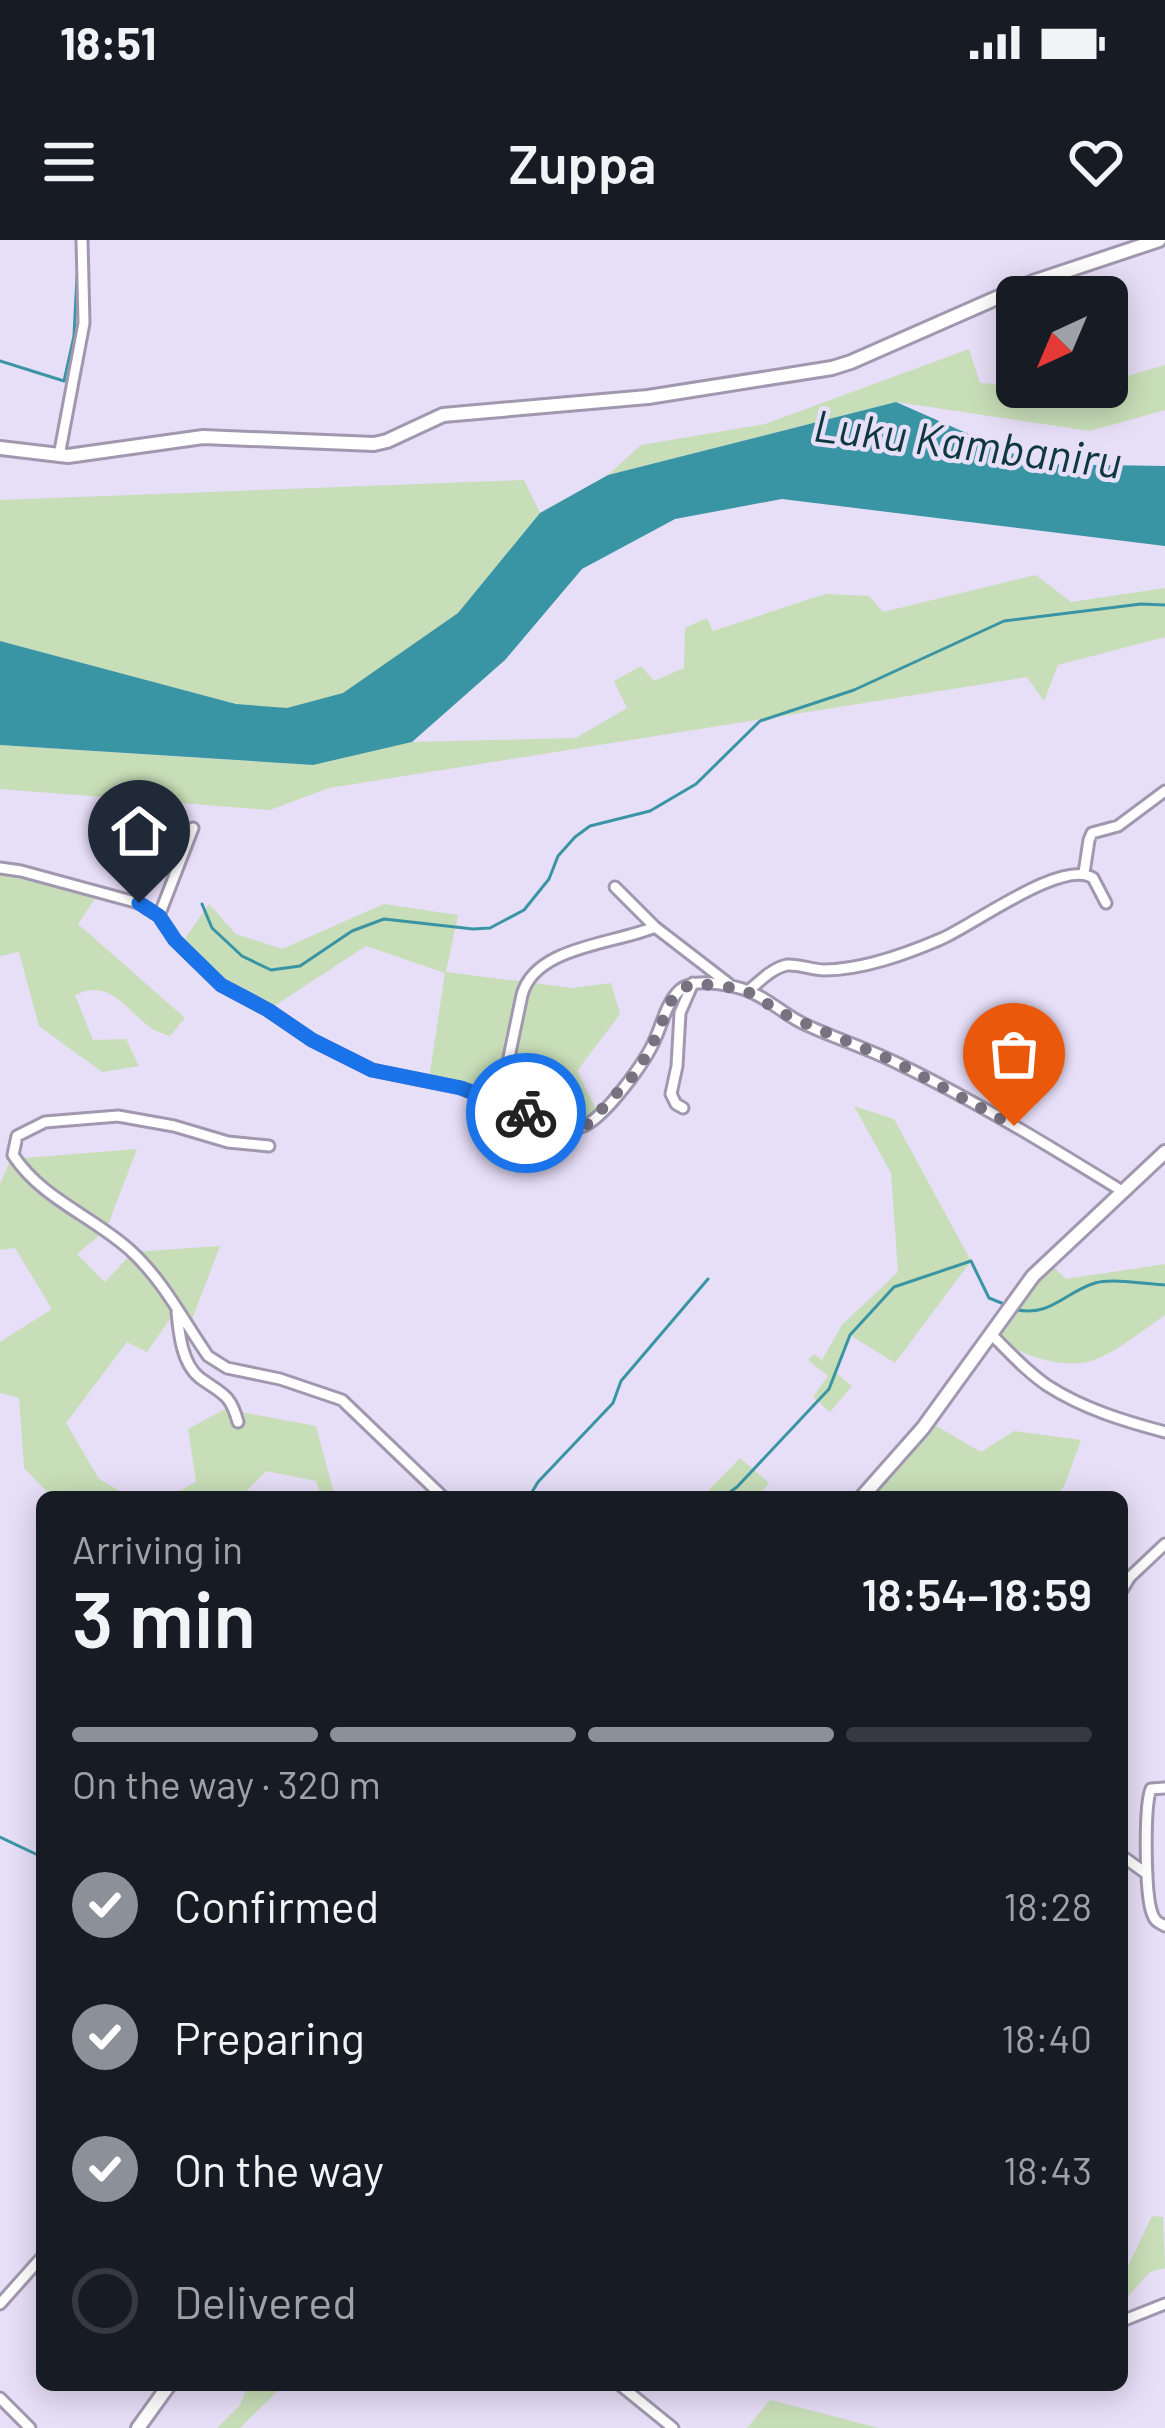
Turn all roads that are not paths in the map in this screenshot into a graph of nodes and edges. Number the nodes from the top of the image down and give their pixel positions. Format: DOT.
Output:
graph roads {
  1 [pos="82,240"];
  2 [pos="1159,240"];
  3 [pos="0,448"];
  4 [pos="59,456"];
  5 [pos="1165,791"];
  6 [pos="193,828"];
  7 [pos="0,868"];
  8 [pos="1084,872"];
  9 [pos="615,887"];
  10 [pos="1106,902"];
  11 [pos="159,916"];
  12 [pos="655,927"];
  13 [pos="694,983"];
  14 [pos="734,987"];
  15 [pos="748,992"];
  16 [pos="500,1102"];
  17 [pos="683,1108"];
  18 [pos="502,1129"];
  19 [pos="0,1144"];
  20 [pos="269,1146"];
  21 [pos="13,1148"];
  22 [pos="1165,1152"];
  23 [pos="1122,1190"];
  24 [pos="176,1307"];
  25 [pos="991,1334"];
  26 [pos="238,1422"];
  27 [pos="1165,1432"];
  28 [pos="437,1491"];
  29 [pos="867,1491"];
  30 [pos="1165,1544"];
  31 [pos="1128,1580"];
  32 [pos="1165,1788"];
  33 [pos="1128,1860"];
  34 [pos="1147,1874"];
  35 [pos="1165,1926"];
  36 [pos="36,2264"];
  37 [pos="0,2304"];
  38 [pos="1165,2304"];
  39 [pos="1128,2318"];
  40 [pos="165,2391"];
  41 [pos="627,2391"];
  42 [pos="0,2398"];
  43 [pos="30,2428"];
  44 [pos="138,2428"];
  45 [pos="673,2428"];
  1 -- 4 [label="street"];
  2 -- 4 [label="street"];
  3 -- 4 [label="street"];
  5 -- 8 [label="street"];
  6 -- 11 [label="street"];
  7 -- 11 [label="street"];
  8 -- 10 [label="street"];
  8 -- 15 [label="street"];
  9 -- 12 [label="street"];
  11 -- 16 [label="street"];
  12 -- 14 [label="street"];
  12 -- 16 [label="street"];
  13 -- 14 [label="street"];
  13 -- 16 [label="street"];
  13 -- 17 [label="street"];
  14 -- 15 [label="street"];
  15 -- 23 [label="street"];
  16 -- 18 [label="street"];
  19 -- 21 [label="street"];
  20 -- 21 [label="street"];
  21 -- 24 [label="street"];
  22 -- 23 [label="street"];
  23 -- 25 [label="street"];
  24 -- 26 [label="street"];
  24 -- 28 [label="street"];
  25 -- 27 [label="street"];
  25 -- 29 [label="street"];
  30 -- 31 [label="street"];
  32 -- 34 [label="street"];
  33 -- 34 [label="street"];
  34 -- 35 [label="street"];
  36 -- 37 [label="street"];
  38 -- 39 [label="street"];
  40 -- 44 [label="street"];
  41 -- 45 [label="street"];
  42 -- 43 [label="street"];
}
